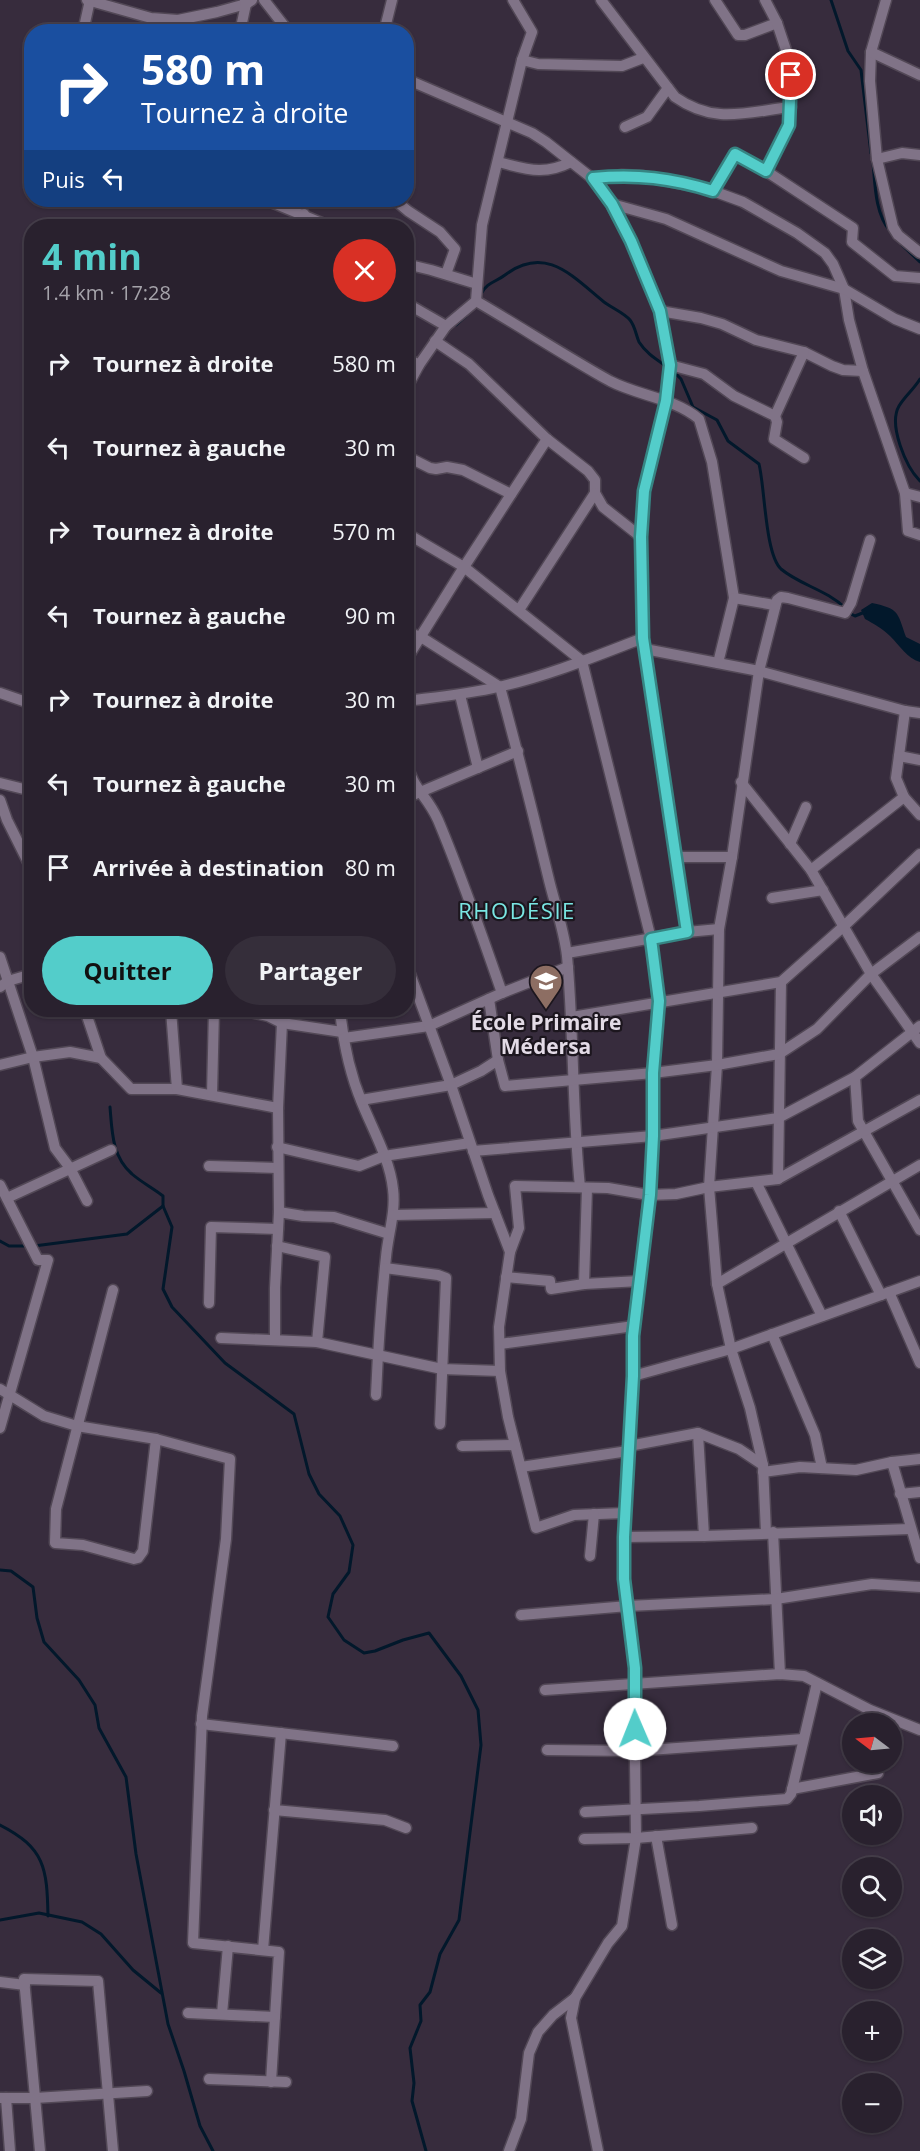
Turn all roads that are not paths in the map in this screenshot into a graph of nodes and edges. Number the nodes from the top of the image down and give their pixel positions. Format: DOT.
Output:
graph roads {
  1 [pos="89,0"];
  2 [pos="264,0"];
  3 [pos="392,0"];
  4 [pos="513,0"];
  5 [pos="602,0"];
  6 [pos="715,0"];
  7 [pos="765,0"];
  8 [pos="886,0"];
  9 [pos="248,1"];
  10 [pos="777,23"];
  11 [pos="84,24"];
  12 [pos="242,24"];
  13 [pos="283,24"];
  14 [pos="386,24"];
  15 [pos="871,52"];
  16 [pos="643,58"];
  17 [pos="522,60"];
  18 [pos="920,75"];
  19 [pos="414,83"];
  20 [pos="668,88"];
  21 [pos="791,107"];
  22 [pos="507,124"];
  23 [pos="625,127"];
  24 [pos="920,155"];
  25 [pos="877,159"];
  26 [pos="498,162"];
  27 [pos="571,162"];
  28 [pos="766,171"];
  29 [pos="593,178"];
  30 [pos="713,191"];
  31 [pos="612,204"];
  32 [pos="285,207"];
  33 [pos="403,207"];
  34 [pos="304,214"];
  35 [pos="302,219"];
  36 [pos="314,219"];
  37 [pos="920,253"];
  38 [pos="414,266"];
  39 [pos="446,274"];
  40 [pos="920,278"];
  41 [pos="477,284"];
  42 [pos="844,289"];
  43 [pos="476,302"];
  44 [pos="414,308"];
  45 [pos="660,311"];
  46 [pos="446,326"];
  47 [pos="920,329"];
  48 [pos="435,342"];
  49 [pos="804,352"];
  50 [pos="414,362"];
  51 [pos="419,365"];
  52 [pos="670,365"];
  53 [pos="863,371"];
  54 [pos="414,374"];
  55 [pos="666,401"];
  56 [pos="776,416"];
  57 [pos="547,439"];
  58 [pos="804,458"];
  59 [pos="414,460"];
  60 [pos="595,493"];
  61 [pos="511,494"];
  62 [pos="905,494"];
  63 [pos="920,497"];
  64 [pos="920,535"];
  65 [pos="641,537"];
  66 [pos="414,538"];
  67 [pos="870,540"];
  68 [pos="464,567"];
  69 [pos="734,598"];
  70 [pos="774,605"];
  71 [pos="519,610"];
  72 [pos="414,635"];
  73 [pos="421,637"];
  74 [pos="644,643"];
  75 [pos="414,648"];
  76 [pos="582,660"];
  77 [pos="718,663"];
  78 [pos="759,671"];
  79 [pos="500,687"];
  80 [pos="0,693"];
  81 [pos="460,695"];
  82 [pos="414,700"];
  83 [pos="24,701"];
  84 [pos="905,711"];
  85 [pos="920,713"];
  86 [pos="518,751"];
  87 [pos="899,756"];
  88 [pos="920,760"];
  89 [pos="478,768"];
  90 [pos="741,782"];
  91 [pos="0,783"];
  92 [pos="414,784"];
  93 [pos="24,789"];
  94 [pos="420,793"];
  95 [pos="414,795"];
  96 [pos="904,797"];
  97 [pos="0,800"];
  98 [pos="806,807"];
  99 [pos="920,815"];
  100 [pos="790,844"];
  101 [pos="24,847"];
  102 [pos="920,854"];
  103 [pos="676,857"];
  104 [pos="732,857"];
  105 [pos="811,870"];
  106 [pos="823,890"];
  107 [pos="772,898"];
  108 [pos="844,926"];
  109 [pos="719,929"];
  110 [pos="687,932"];
  111 [pos="920,937"];
  112 [pos="651,939"];
  113 [pos="567,954"];
  114 [pos="0,957"];
  115 [pos="568,967"];
  116 [pos="872,974"];
  117 [pos="24,977"];
  118 [pos="781,982"];
  119 [pos="4,984"];
  120 [pos="414,985"];
  121 [pos="502,993"];
  122 [pos="719,994"];
  123 [pos="489,999"];
  124 [pos="659,1001"];
  125 [pos="87,1017"];
  126 [pos="172,1017"];
  127 [pos="214,1017"];
  128 [pos="268,1017"];
  129 [pos="281,1017"];
  130 [pos="341,1017"];
  131 [pos="572,1017"];
  132 [pos="282,1023"];
  133 [pos="429,1026"];
  134 [pos="916,1029"];
  135 [pos="343,1035"];
  136 [pos="920,1043"];
  137 [pos="779,1054"];
  138 [pos="33,1057"];
  139 [pos="101,1058"];
  140 [pos="498,1060"];
  141 [pos="0,1065"];
  142 [pos="717,1065"];
  143 [pos="653,1073"];
  144 [pos="855,1077"];
  145 [pos="572,1079"];
  146 [pos="451,1085"];
  147 [pos="177,1089"];
  148 [pos="212,1095"];
  149 [pos="361,1100"];
  150 [pos="920,1100"];
  151 [pos="278,1108"];
  152 [pos="778,1118"];
  153 [pos="713,1126"];
  154 [pos="864,1131"];
  155 [pos="653,1136"];
  156 [pos="575,1141"];
  157 [pos="277,1147"];
  158 [pos="471,1147"];
  159 [pos="111,1150"];
  160 [pos="384,1156"];
  161 [pos="920,1165"];
  162 [pos="209,1166"];
  163 [pos="70,1168"];
  164 [pos="278,1168"];
  165 [pos="778,1179"];
  166 [pos="756,1182"];
  167 [pos="894,1182"];
  168 [pos="0,1185"];
  169 [pos="583,1187"];
  170 [pos="709,1187"];
  171 [pos="650,1195"];
  172 [pos="7,1198"];
  173 [pos="87,1201"];
  174 [pos="279,1212"];
  175 [pos="839,1212"];
  176 [pos="495,1213"];
  177 [pos="394,1215"];
  178 [pos="278,1229"];
  179 [pos="920,1230"];
  180 [pos="389,1234"];
  181 [pos="786,1242"];
  182 [pos="277,1246"];
  183 [pos="510,1252"];
  184 [pos="385,1268"];
  185 [pos="506,1277"];
  186 [pos="640,1281"];
  187 [pos="920,1281"];
  188 [pos="584,1284"];
  189 [pos="717,1284"];
  190 [pos="114,1290"];
  191 [pos="885,1293"];
  192 [pos="209,1303"];
  193 [pos="822,1316"];
  194 [pos="634,1326"];
  195 [pos="772,1334"];
  196 [pos="221,1338"];
  197 [pos="275,1339"];
  198 [pos="317,1341"];
  199 [pos="500,1344"];
  200 [pos="730,1349"];
  201 [pos="378,1356"];
  202 [pos="920,1364"];
  203 [pos="442,1369"];
  204 [pos="501,1371"];
  205 [pos="633,1376"];
  206 [pos="5,1391"];
  207 [pos="376,1395"];
  208 [pos="440,1424"];
  209 [pos="77,1426"];
  210 [pos="0,1428"];
  211 [pos="698,1433"];
  212 [pos="156,1439"];
  213 [pos="515,1445"];
  214 [pos="462,1446"];
  215 [pos="629,1449"];
  216 [pos="920,1459"];
  217 [pos="892,1462"];
  218 [pos="520,1467"];
  219 [pos="822,1468"];
  220 [pos="763,1469"];
  221 [pos="920,1492"];
  222 [pos="900,1494"];
  223 [pos="624,1513"];
  224 [pos="594,1514"];
  225 [pos="910,1528"];
  226 [pos="769,1533"];
  227 [pos="704,1536"];
  228 [pos="624,1537"];
  229 [pos="590,1556"];
  230 [pos="920,1558"];
  231 [pos="920,1587"];
  232 [pos="776,1599"];
  233 [pos="628,1606"];
  234 [pos="521,1615"];
  235 [pos="780,1674"];
  236 [pos="817,1683"];
  237 [pos="634,1684"];
  238 [pos="545,1690"];
  239 [pos="201,1724"];
  240 [pos="920,1730"];
  241 [pos="280,1733"];
  242 [pos="803,1739"];
  243 [pos="393,1746"];
  244 [pos="547,1750"];
  245 [pos="635,1751"];
  246 [pos="878,1773"];
  247 [pos="792,1788"];
  248 [pos="636,1809"];
  249 [pos="274,1810"];
  250 [pos="585,1812"];
  251 [pos="406,1828"];
  252 [pos="752,1828"];
  253 [pos="656,1836"];
  254 [pos="636,1838"];
  255 [pos="584,1839"];
  256 [pos="672,1926"];
  257 [pos="228,1946"];
  258 [pos="263,1950"];
  259 [pos="0,1982"];
  260 [pos="25,1985"];
  261 [pos="575,1998"];
  262 [pos="188,2013"];
  263 [pos="222,2014"];
  264 [pos="275,2017"];
  265 [pos="209,2079"];
  266 [pos="271,2082"];
  267 [pos="286,2082"];
  268 [pos="147,2091"];
  269 [pos="108,2093"];
  270 [pos="3,2098"];
  271 [pos="35,2098"];
  272 [pos="10,2151"];
  273 [pos="40,2151"];
  274 [pos="113,2151"];
  275 [pos="508,2151"];
  276 [pos="598,2151"];
  1 -- 9 [label="street"];
  1 -- 11 [label="street"];
  2 -- 13 [label="street"];
  3 -- 14 [label="street"];
  4 -- 17 [label="street"];
  5 -- 16 [label="street"];
  6 -- 10 [label="street"];
  7 -- 10 [label="street"];
  8 -- 15 [label="street"];
  9 -- 12 [label="street"];
  10 -- 21 [label="street"];
  15 -- 18 [label="street"];
  15 -- 25 [label="street"];
  16 -- 17 [label="street"];
  16 -- 20 [label="street"];
  17 -- 22 [label="street"];
  19 -- 22 [label="street"];
  20 -- 21 [label="street"];
  20 -- 23 [label="street"];
  21 -- 28 [label="street"];
  22 -- 26 [label="street"];
  22 -- 27 [label="street"];
  24 -- 25 [label="street"];
  25 -- 37 [label="street"];
  26 -- 27 [label="street"];
  26 -- 41 [label="street"];
  27 -- 29 [label="street"];
  28 -- 30 [label="street"];
  28 -- 40 [label="street"];
  29 -- 30 [label="street"];
  29 -- 31 [label="street"];
  30 -- 42 [label="street"];
  31 -- 42 [label="street"];
  31 -- 45 [label="street"];
  32 -- 34 [label="street"];
  33 -- 39 [label="street"];
  34 -- 35 [label="street"];
  34 -- 36 [label="street"];
  38 -- 39 [label="street"];
  39 -- 41 [label="street"];
  41 -- 43 [label="street"];
  42 -- 47 [label="street"];
  42 -- 53 [label="street"];
  43 -- 46 [label="street"];
  43 -- 55 [label="street"];
  44 -- 46 [label="street"];
  45 -- 49 [label="street"];
  45 -- 52 [label="street"];
  46 -- 48 [label="street"];
  48 -- 51 [label="street"];
  48 -- 57 [label="street"];
  49 -- 53 [label="street"];
  49 -- 56 [label="street"];
  50 -- 51 [label="street"];
  51 -- 54 [label="street"];
  52 -- 55 [label="street"];
  52 -- 56 [label="street"];
  53 -- 62 [label="street"];
  55 -- 65 [label="street"];
  55 -- 69 [label="street"];
  56 -- 58 [label="street"];
  57 -- 60 [label="street"];
  57 -- 61 [label="street"];
  59 -- 61 [label="street"];
  60 -- 65 [label="street"];
  60 -- 71 [label="street"];
  61 -- 68 [label="street"];
  62 -- 63 [label="street"];
  62 -- 64 [label="street"];
  65 -- 74 [label="street"];
  66 -- 68 [label="street"];
  67 -- 70 [label="street"];
  68 -- 71 [label="street"];
  68 -- 73 [label="street"];
  69 -- 70 [label="street"];
  69 -- 77 [label="street"];
  70 -- 78 [label="street"];
  71 -- 76 [label="street"];
  72 -- 73 [label="street"];
  73 -- 75 [label="street"];
  73 -- 79 [label="street"];
  74 -- 76 [label="street"];
  74 -- 77 [label="street"];
  74 -- 103 [label="street"];
  76 -- 79 [label="street"];
  76 -- 112 [label="street"];
  77 -- 78 [label="street"];
  78 -- 84 [label="street"];
  78 -- 90 [label="street"];
  79 -- 81 [label="street"];
  79 -- 86 [label="street"];
  80 -- 83 [label="street"];
  81 -- 82 [label="street"];
  81 -- 89 [label="street"];
  84 -- 85 [label="street"];
  84 -- 87 [label="street"];
  86 -- 89 [label="street"];
  86 -- 113 [label="street"];
  87 -- 88 [label="street"];
  87 -- 96 [label="street"];
  89 -- 94 [label="street"];
  90 -- 100 [label="street"];
  90 -- 104 [label="street"];
  91 -- 93 [label="street"];
  92 -- 94 [label="street"];
  94 -- 95 [label="street"];
  94 -- 121 [label="street"];
  96 -- 99 [label="street"];
  96 -- 105 [label="street"];
  97 -- 101 [label="street"];
  98 -- 100 [label="street"];
  100 -- 105 [label="street"];
  102 -- 108 [label="street"];
  103 -- 104 [label="street"];
  103 -- 110 [label="street"];
  104 -- 109 [label="street"];
  105 -- 106 [label="street"];
  106 -- 107 [label="street"];
  106 -- 108 [label="street"];
  108 -- 116 [label="street"];
  108 -- 118 [label="street"];
  109 -- 110 [label="street"];
  109 -- 122 [label="street"];
  110 -- 112 [label="street"];
  111 -- 116 [label="street"];
  112 -- 113 [label="street"];
  112 -- 124 [label="street"];
  113 -- 115 [label="street"];
  114 -- 119 [label="street"];
  115 -- 121 [label="street"];
  115 -- 131 [label="street"];
  116 -- 134 [label="street"];
  116 -- 137 [label="street"];
  117 -- 119 [label="street"];
  118 -- 122 [label="street"];
  118 -- 137 [label="street"];
  119 -- 138 [label="street"];
  120 -- 133 [label="street"];
  121 -- 123 [label="street"];
  122 -- 124 [label="street"];
  122 -- 142 [label="street"];
  123 -- 133 [label="street"];
  123 -- 140 [label="street"];
  124 -- 131 [label="street"];
  124 -- 143 [label="street"];
  125 -- 139 [label="street"];
  126 -- 147 [label="street"];
  127 -- 148 [label="street"];
  128 -- 132 [label="street"];
  129 -- 132 [label="street"];
  130 -- 135 [label="street"];
  131 -- 145 [label="street"];
  132 -- 135 [label="street"];
  132 -- 151 [label="street"];
  133 -- 135 [label="street"];
  133 -- 146 [label="street"];
  134 -- 136 [label="street"];
  134 -- 144 [label="street"];
  135 -- 149 [label="street"];
  137 -- 142 [label="street"];
  137 -- 152 [label="street"];
  138 -- 139 [label="street"];
  138 -- 141 [label="street"];
  138 -- 163 [label="street"];
  139 -- 147 [label="street"];
  140 -- 145 [label="street"];
  140 -- 146 [label="street"];
  142 -- 143 [label="street"];
  142 -- 153 [label="street"];
  143 -- 145 [label="street"];
  143 -- 155 [label="street"];
  144 -- 152 [label="street"];
  144 -- 154 [label="street"];
  145 -- 156 [label="street"];
  146 -- 149 [label="street"];
  146 -- 158 [label="street"];
  147 -- 148 [label="street"];
  148 -- 151 [label="street"];
  149 -- 160 [label="street"];
  150 -- 154 [label="street"];
  151 -- 157 [label="street"];
  152 -- 153 [label="street"];
  152 -- 165 [label="street"];
  153 -- 155 [label="street"];
  153 -- 170 [label="street"];
  154 -- 165 [label="street"];
  154 -- 167 [label="street"];
  155 -- 156 [label="street"];
  155 -- 171 [label="street"];
  156 -- 158 [label="street"];
  156 -- 169 [label="street"];
  157 -- 160 [label="street"];
  157 -- 164 [label="street"];
  158 -- 160 [label="street"];
  158 -- 176 [label="street"];
  159 -- 163 [label="street"];
  160 -- 177 [label="street"];
  161 -- 167 [label="street"];
  162 -- 164 [label="street"];
  163 -- 172 [label="street"];
  163 -- 173 [label="street"];
  164 -- 174 [label="street"];
  165 -- 166 [label="street"];
  166 -- 170 [label="street"];
  166 -- 181 [label="street"];
  167 -- 175 [label="street"];
  167 -- 179 [label="street"];
  168 -- 172 [label="street"];
  169 -- 171 [label="street"];
  169 -- 183 [label="street"];
  169 -- 188 [label="street"];
  170 -- 171 [label="street"];
  170 -- 189 [label="street"];
  171 -- 186 [label="street"];
  172 -- 206 [label="street"];
  174 -- 178 [label="street"];
  174 -- 180 [label="street"];
  175 -- 181 [label="street"];
  175 -- 191 [label="street"];
  176 -- 177 [label="street"];
  176 -- 183 [label="street"];
  177 -- 180 [label="street"];
  178 -- 182 [label="street"];
  178 -- 192 [label="street"];
  180 -- 184 [label="street"];
  181 -- 189 [label="street"];
  181 -- 193 [label="street"];
  182 -- 197 [label="street"];
  182 -- 198 [label="street"];
  183 -- 185 [label="street"];
  184 -- 201 [label="street"];
  184 -- 203 [label="street"];
  185 -- 188 [label="street"];
  185 -- 199 [label="street"];
  186 -- 188 [label="street"];
  186 -- 194 [label="street"];
  187 -- 191 [label="street"];
  189 -- 200 [label="street"];
  190 -- 209 [label="street"];
  191 -- 193 [label="street"];
  191 -- 202 [label="street"];
  193 -- 195 [label="street"];
  194 -- 199 [label="street"];
  194 -- 205 [label="street"];
  195 -- 200 [label="street"];
  195 -- 219 [label="street"];
  196 -- 197 [label="street"];
  197 -- 198 [label="street"];
  198 -- 201 [label="street"];
  199 -- 204 [label="street"];
  200 -- 205 [label="street"];
  200 -- 220 [label="street"];
  201 -- 203 [label="street"];
  201 -- 207 [label="street"];
  203 -- 204 [label="street"];
  203 -- 208 [label="street"];
  204 -- 213 [label="street"];
  205 -- 215 [label="street"];
  206 -- 209 [label="street"];
  206 -- 210 [label="street"];
  209 -- 212 [label="street"];
  209 -- 212 [label="street"];
  211 -- 215 [label="street"];
  211 -- 220 [label="street"];
  211 -- 227 [label="street"];
  212 -- 239 [label="street"];
  213 -- 214 [label="street"];
  213 -- 218 [label="street"];
  215 -- 218 [label="street"];
  215 -- 223 [label="street"];
  216 -- 217 [label="street"];
  217 -- 219 [label="street"];
  217 -- 222 [label="street"];
  218 -- 224 [label="street"];
  219 -- 220 [label="street"];
  220 -- 226 [label="street"];
  221 -- 222 [label="street"];
  222 -- 225 [label="street"];
  223 -- 224 [label="street"];
  223 -- 228 [label="street"];
  224 -- 229 [label="street"];
  225 -- 226 [label="street"];
  225 -- 230 [label="street"];
  226 -- 227 [label="street"];
  226 -- 232 [label="street"];
  227 -- 228 [label="street"];
  228 -- 233 [label="street"];
  231 -- 232 [label="street"];
  232 -- 233 [label="street"];
  232 -- 235 [label="street"];
  233 -- 234 [label="street"];
  233 -- 237 [label="street"];
  235 -- 236 [label="street"];
  235 -- 237 [label="street"];
  236 -- 240 [label="street"];
  236 -- 242 [label="street"];
  237 -- 238 [label="street"];
  237 -- 245 [label="street"];
  239 -- 241 [label="street"];
  239 -- 257 [label="street"];
  241 -- 243 [label="street"];
  241 -- 249 [label="street"];
  242 -- 245 [label="street"];
  242 -- 247 [label="street"];
  244 -- 245 [label="street"];
  245 -- 248 [label="street"];
  246 -- 247 [label="street"];
  247 -- 248 [label="street"];
  248 -- 250 [label="street"];
  248 -- 254 [label="street"];
  249 -- 251 [label="street"];
  249 -- 258 [label="street"];
  252 -- 253 [label="street"];
  253 -- 254 [label="street"];
  253 -- 256 [label="street"];
  254 -- 255 [label="street"];
  254 -- 261 [label="street"];
  257 -- 258 [label="street"];
  257 -- 263 [label="street"];
  258 -- 264 [label="street"];
  259 -- 260 [label="street"];
  260 -- 269 [label="street"];
  260 -- 271 [label="street"];
  261 -- 275 [label="street"];
  261 -- 276 [label="street"];
  262 -- 263 [label="street"];
  263 -- 264 [label="street"];
  264 -- 266 [label="street"];
  265 -- 266 [label="street"];
  266 -- 267 [label="street"];
  268 -- 269 [label="street"];
  269 -- 271 [label="street"];
  269 -- 274 [label="street"];
  270 -- 271 [label="street"];
  270 -- 272 [label="street"];
  271 -- 273 [label="street"];
}
